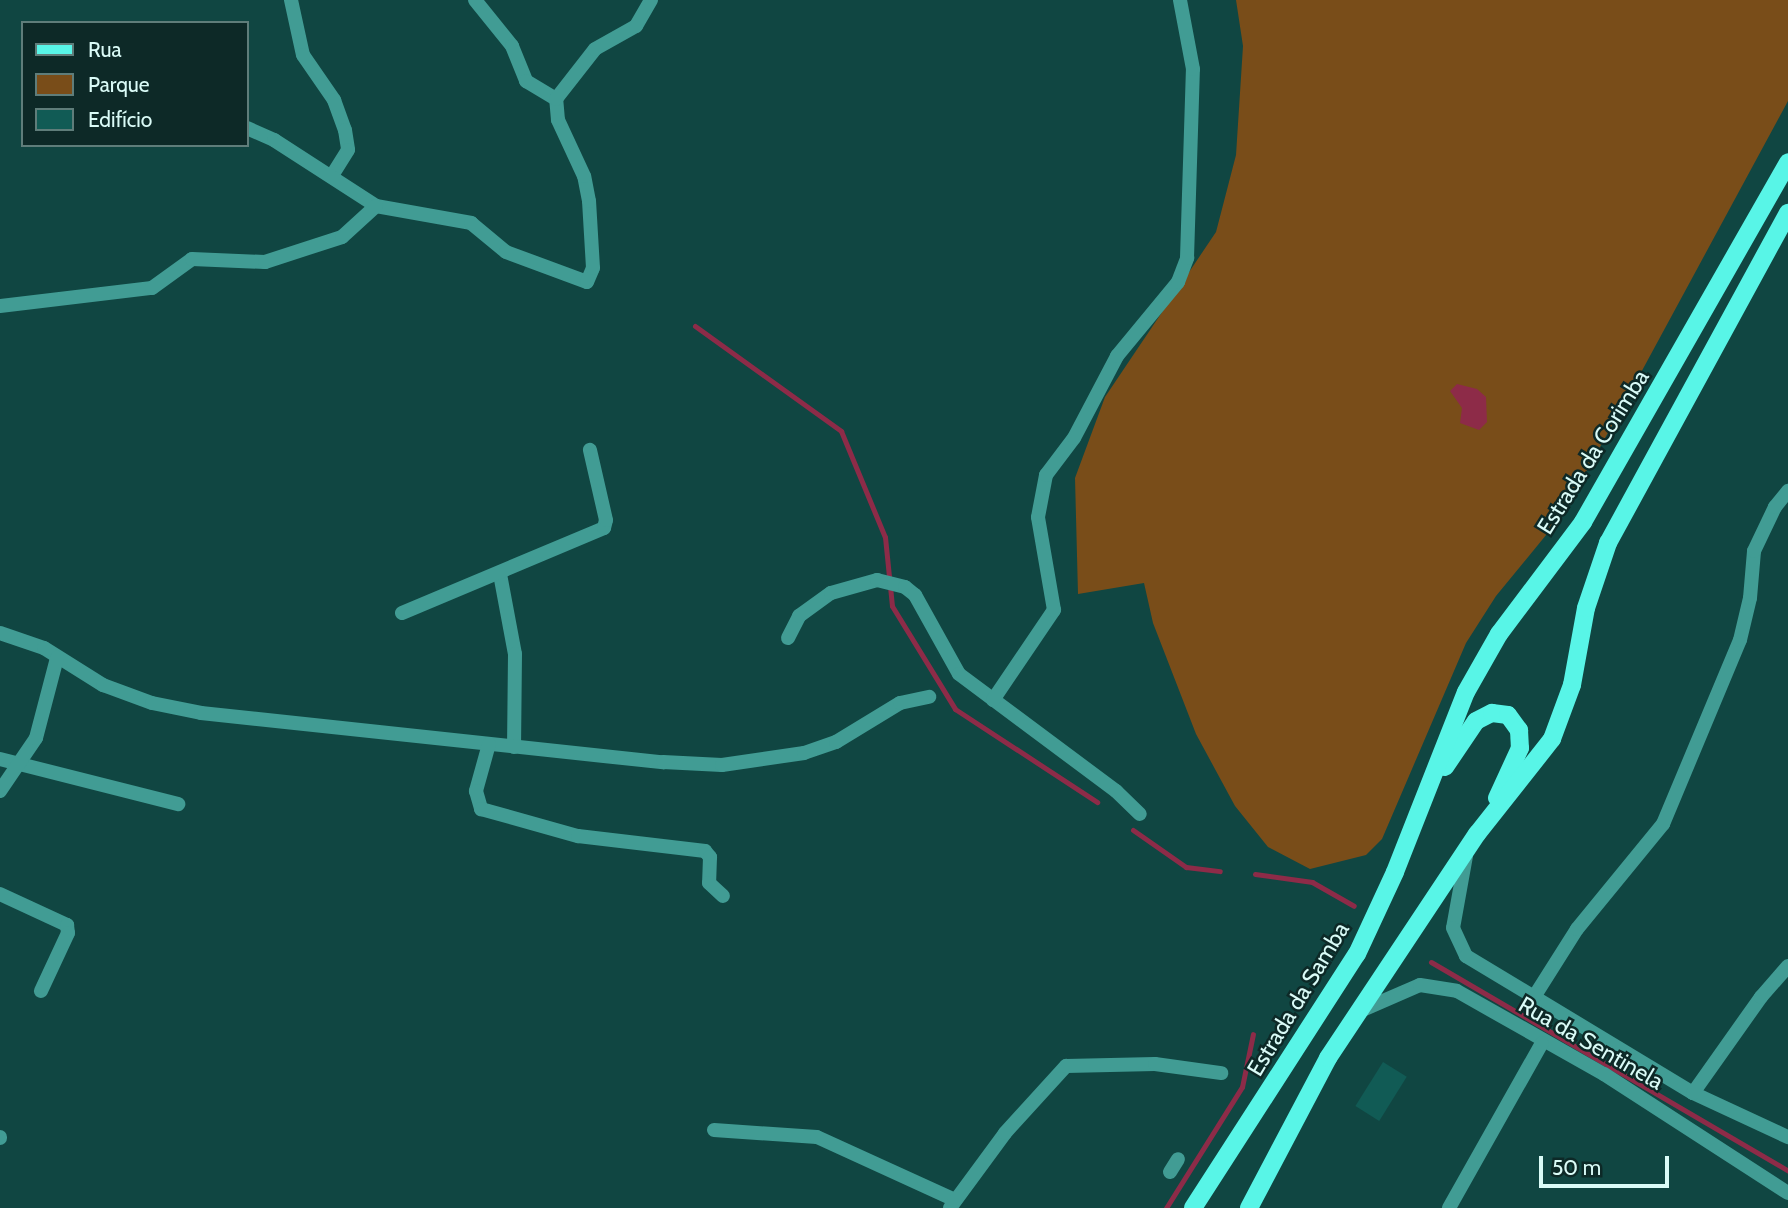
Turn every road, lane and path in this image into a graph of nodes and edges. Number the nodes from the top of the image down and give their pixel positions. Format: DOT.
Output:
graph roads {
  1 [pos="291,0"];
  2 [pos="475,0"];
  3 [pos="651,0"];
  4 [pos="1180,0"];
  5 [pos="556,99"];
  6 [pos="248,128"];
  7 [pos="1788,162"];
  8 [pos="332,176"];
  9 [pos="376,205"];
  10 [pos="1788,213"];
  11 [pos="0,306"];
  12 [pos="590,450"];
  13 [pos="1788,491"];
  14 [pos="500,574"];
  15 [pos="402,613"];
  16 [pos="0,633"];
  17 [pos="788,638"];
  18 [pos="57,659"];
  19 [pos="929,697"];
  20 [pos="993,700"];
  21 [pos="489,744"];
  22 [pos="514,747"];
  23 [pos="0,759"];
  24 [pos="21,764"];
  25 [pos="0,790"];
  26 [pos="1422,803"];
  27 [pos="178,804"];
  28 [pos="1140,814"];
  29 [pos="1473,841"];
  30 [pos="0,894"];
  31 [pos="723,896"];
  32 [pos="1788,966"];
  33 [pos="41,991"];
  34 [pos="1534,997"];
  35 [pos="1359,1012"];
  36 [pos="1542,1043"];
  37 [pos="1221,1073"];
  38 [pos="1693,1093"];
  39 [pos="714,1130"];
  40 [pos="1788,1137"];
  41 [pos="1788,1193"];
  42 [pos="952,1204"];
  43 [pos="1194,1208"];
  44 [pos="1249,1208"];
  45 [pos="1449,1208"];
  1 -- 8 [label="street"];
  2 -- 5 [label="street"];
  3 -- 5 [label="street"];
  4 -- 20 [label="street"];
  5 -- 9 [label="street"];
  6 -- 8 [label="street"];
  7 -- 26 [label="main road, Estrada da Corimba"];
  8 -- 9 [label="street"];
  9 -- 11 [label="street"];
  10 -- 29 [label="main road"];
  12 -- 14 [label="street"];
  13 -- 34 [label="street"];
  14 -- 15 [label="street"];
  14 -- 22 [label="street"];
  16 -- 18 [label="street"];
  17 -- 20 [label="street"];
  18 -- 21 [label="street"];
  18 -- 24 [label="street"];
  19 -- 22 [label="street"];
  20 -- 28 [label="street"];
  21 -- 22 [label="street"];
  21 -- 31 [label="street"];
  23 -- 24 [label="street"];
  24 -- 25 [label="street"];
  24 -- 27 [label="street"];
  26 -- 29 [label="main road"];
  26 -- 43 [label="main road, Estrada da Samba"];
  29 -- 34 [label="street, Rua da Sentinela"];
  29 -- 35 [label="main road"];
  30 -- 33 [label="street"];
  32 -- 38 [label="street"];
  34 -- 38 [label="street, Rua da Sentinela"];
  35 -- 36 [label="street, Rua da Sentinela"];
  35 -- 44 [label="main road"];
  36 -- 41 [label="street, Rua da Sentinela"];
  36 -- 45 [label="street"];
  37 -- 42 [label="street"];
  38 -- 40 [label="street, Rua da Sentinela"];
  39 -- 42 [label="street"];
}
